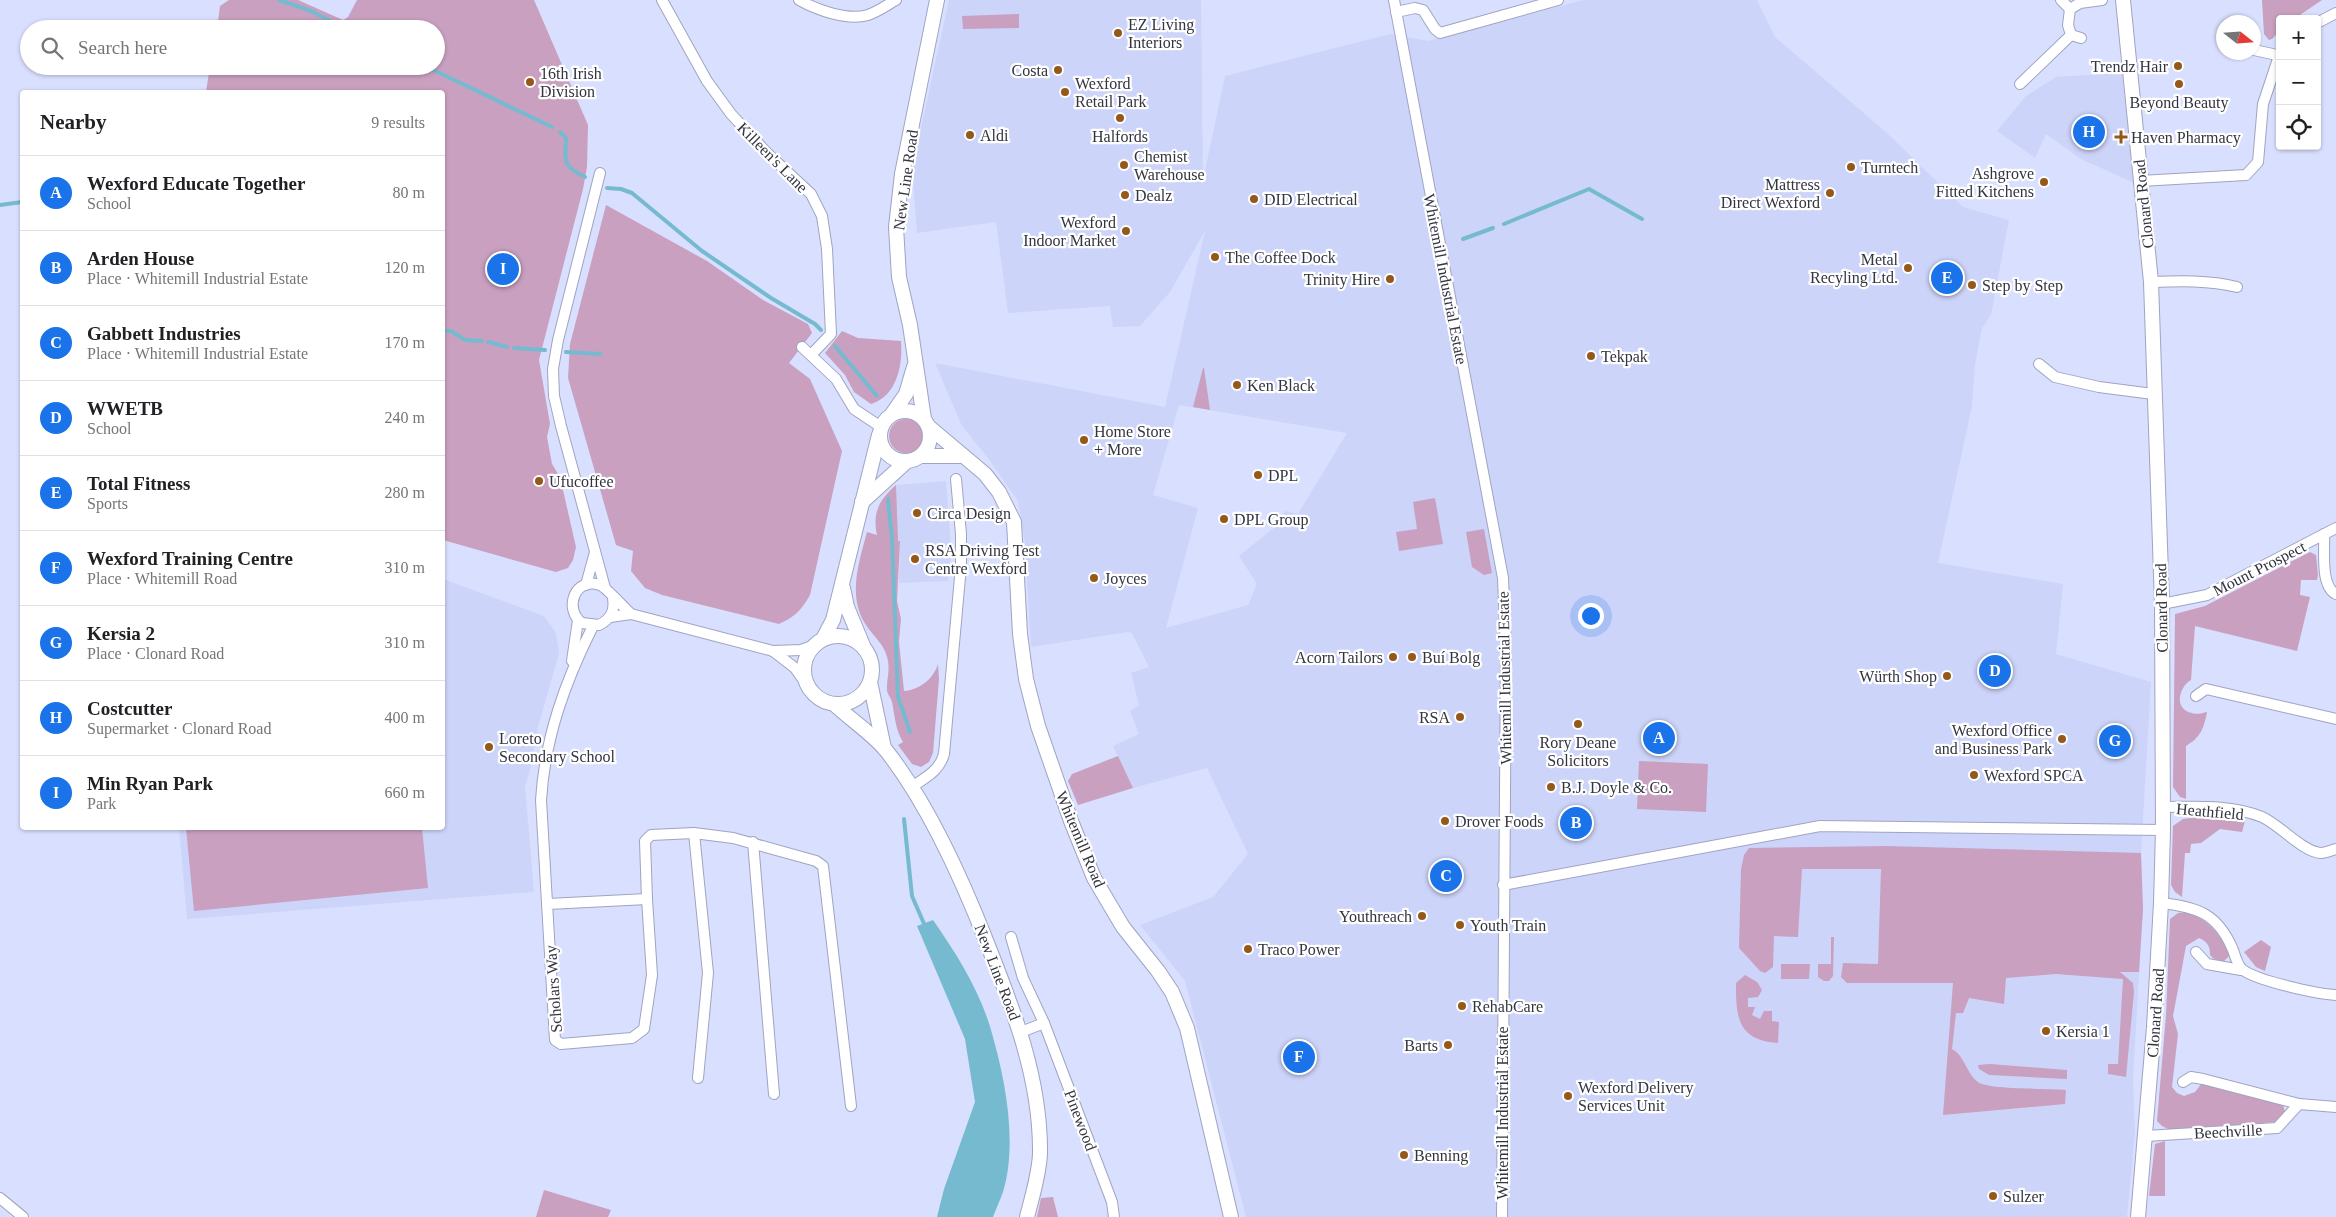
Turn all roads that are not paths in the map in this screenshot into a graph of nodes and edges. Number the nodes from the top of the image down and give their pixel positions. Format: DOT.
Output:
graph roads {
  1 [pos="662,0"];
  2 [pos="799,0"];
  3 [pos="896,0"];
  4 [pos="937,0"];
  5 [pos="1394,0"];
  6 [pos="1558,0"];
  7 [pos="2061,0"];
  8 [pos="2102,0"];
  9 [pos="2123,0"];
  10 [pos="2070,9"];
  11 [pos="1396,12"];
  12 [pos="2336,13"];
  13 [pos="2321,21"];
  14 [pos="2261,51"];
  15 [pos="2276,54"];
  16 [pos="2277,60"];
  17 [pos="2020,84"];
  18 [pos="600,173"];
  19 [pos="2140,181"];
  20 [pos="2151,282"];
  21 [pos="2237,287"];
  22 [pos="802,347"];
  23 [pos="811,355"];
  24 [pos="915,362"];
  25 [pos="2039,364"];
  26 [pos="2154,394"];
  27 [pos="892,414"];
  28 [pos="926,422"];
  29 [pos="880,431"];
  30 [pos="920,456"];
  31 [pos="962,456"];
  32 [pos="906,462"];
  33 [pos="956,479"];
  34 [pos="862,502"];
  35 [pos="2336,528"];
  36 [pos="2324,534"];
  37 [pos="595,552"];
  38 [pos="586,585"];
  39 [pos="842,586"];
  40 [pos="605,588"];
  41 [pos="2336,594"];
  42 [pos="613,598"];
  43 [pos="2162,604"];
  44 [pos="631,614"];
  45 [pos="610,617"];
  46 [pos="578,620"];
  47 [pos="593,626"];
  48 [pos="819,642"];
  49 [pos="864,648"];
  50 [pos="773,651"];
  51 [pos="571,670"];
  52 [pos="870,682"];
  53 [pos="807,685"];
  54 [pos="2196,696"];
  55 [pos="834,704"];
  56 [pos="2336,719"];
  57 [pos="884,749"];
  58 [pos="911,788"];
  59 [pos="2162,807"];
  60 [pos="2163,830"];
  61 [pos="694,833"];
  62 [pos="753,842"];
  63 [pos="2336,849"];
  64 [pos="1503,886"];
  65 [pos="647,899"];
  66 [pos="2161,903"];
  67 [pos="548,904"];
  68 [pos="1011,937"];
  69 [pos="2196,952"];
  70 [pos="2241,970"];
  71 [pos="2336,995"];
  72 [pos="1044,1023"];
  73 [pos="1021,1032"];
  74 [pos="698,1078"];
  75 [pos="2183,1082"];
  76 [pos="774,1094"];
  77 [pos="2299,1104"];
  78 [pos="851,1106"];
  79 [pos="2336,1107"];
  80 [pos="2146,1136"];
  81 [pos="0,1198"];
  82 [pos="23,1217"];
  83 [pos="1027,1217"];
  84 [pos="1114,1217"];
  85 [pos="1232,1217"];
  86 [pos="1502,1217"];
  87 [pos="2138,1217"];
  1 -- 23 [label="street, Killeen's Lane"];
  2 -- 3 [label="street"];
  4 -- 24 [label="street, New Line Road"];
  5 -- 11 [label="street, Whitemill Industrial Estate"];
  6 -- 11 [label="street"];
  7 -- 10 [label="street"];
  8 -- 10 [label="street"];
  9 -- 19 [label="street, Clonard Road"];
  10 -- 17 [label="street"];
  11 -- 64 [label="street, Whitemill Industrial Estate"];
  12 -- 13 [label="street"];
  14 -- 15 [label="street"];
  16 -- 19 [label="street"];
  18 -- 37 [label="street"];
  19 -- 20 [label="street, Clonard Road"];
  20 -- 21 [label="street"];
  20 -- 26 [label="street, Clonard Road"];
  22 -- 23 [label="street"];
  23 -- 29 [label="street"];
  24 -- 27 [label="street, New Line Road"];
  24 -- 28 [label="street, New Line Road"];
  25 -- 26 [label="street"];
  26 -- 43 [label="street, Clonard Road"];
  27 -- 28 [label="street"];
  27 -- 29 [label="street"];
  28 -- 30 [label="street"];
  28 -- 31 [label="street, Whitemill Road"];
  29 -- 32 [label="street"];
  29 -- 34 [label="street"];
  30 -- 31 [label="street"];
  30 -- 32 [label="street"];
  31 -- 85 [label="street, Whitemill Road"];
  32 -- 34 [label="street"];
  33 -- 58 [label="street"];
  34 -- 39 [label="street"];
  35 -- 36 [label="street, Mount Prospect"];
  36 -- 41 [label="street, Mount Prospect"];
  36 -- 43 [label="street, Mount Prospect"];
  37 -- 38 [label="street"];
  37 -- 40 [label="street"];
  38 -- 40 [label="street"];
  38 -- 46 [label="street"];
  39 -- 48 [label="street"];
  39 -- 49 [label="street"];
  40 -- 42 [label="street"];
  42 -- 44 [label="street"];
  42 -- 45 [label="street"];
  43 -- 59 [label="street, Clonard Road"];
  44 -- 45 [label="street"];
  44 -- 50 [label="street"];
  45 -- 47 [label="street"];
  46 -- 47 [label="street"];
  46 -- 51 [label="street"];
  47 -- 51 [label="street"];
  48 -- 49 [label="street"];
  48 -- 50 [label="street"];
  48 -- 53 [label="street"];
  49 -- 52 [label="street"];
  50 -- 53 [label="street"];
  51 -- 67 [label="street"];
  52 -- 55 [label="street"];
  52 -- 57 [label="street, New Line Road"];
  53 -- 55 [label="street"];
  54 -- 56 [label="street"];
  55 -- 57 [label="street, New Line Road"];
  57 -- 58 [label="street, New Line Road"];
  58 -- 73 [label="street, New Line Road"];
  59 -- 60 [label="street, Clonard Road"];
  59 -- 63 [label="street, Heathfield"];
  60 -- 64 [label="street"];
  60 -- 66 [label="street, Clonard Road"];
  61 -- 62 [label="street, Scholars Way"];
  61 -- 65 [label="street, Scholars Way"];
  61 -- 74 [label="street"];
  62 -- 76 [label="street"];
  62 -- 78 [label="street, Scholars Way"];
  64 -- 86 [label="street, Whitemill Industrial Estate"];
  65 -- 67 [label="street"];
  65 -- 67 [label="street, Scholars Way"];
  66 -- 70 [label="street"];
  66 -- 80 [label="street, Clonard Road"];
  68 -- 72 [label="street, Pinewood"];
  69 -- 70 [label="street"];
  70 -- 71 [label="street"];
  72 -- 73 [label="street"];
  72 -- 84 [label="street, Pinewood"];
  73 -- 83 [label="street, New Line Road"];
  75 -- 77 [label="street"];
  77 -- 79 [label="street"];
  77 -- 80 [label="street, Beechville"];
  80 -- 87 [label="street, Clonard Road"];
  81 -- 82 [label="street"];
}
